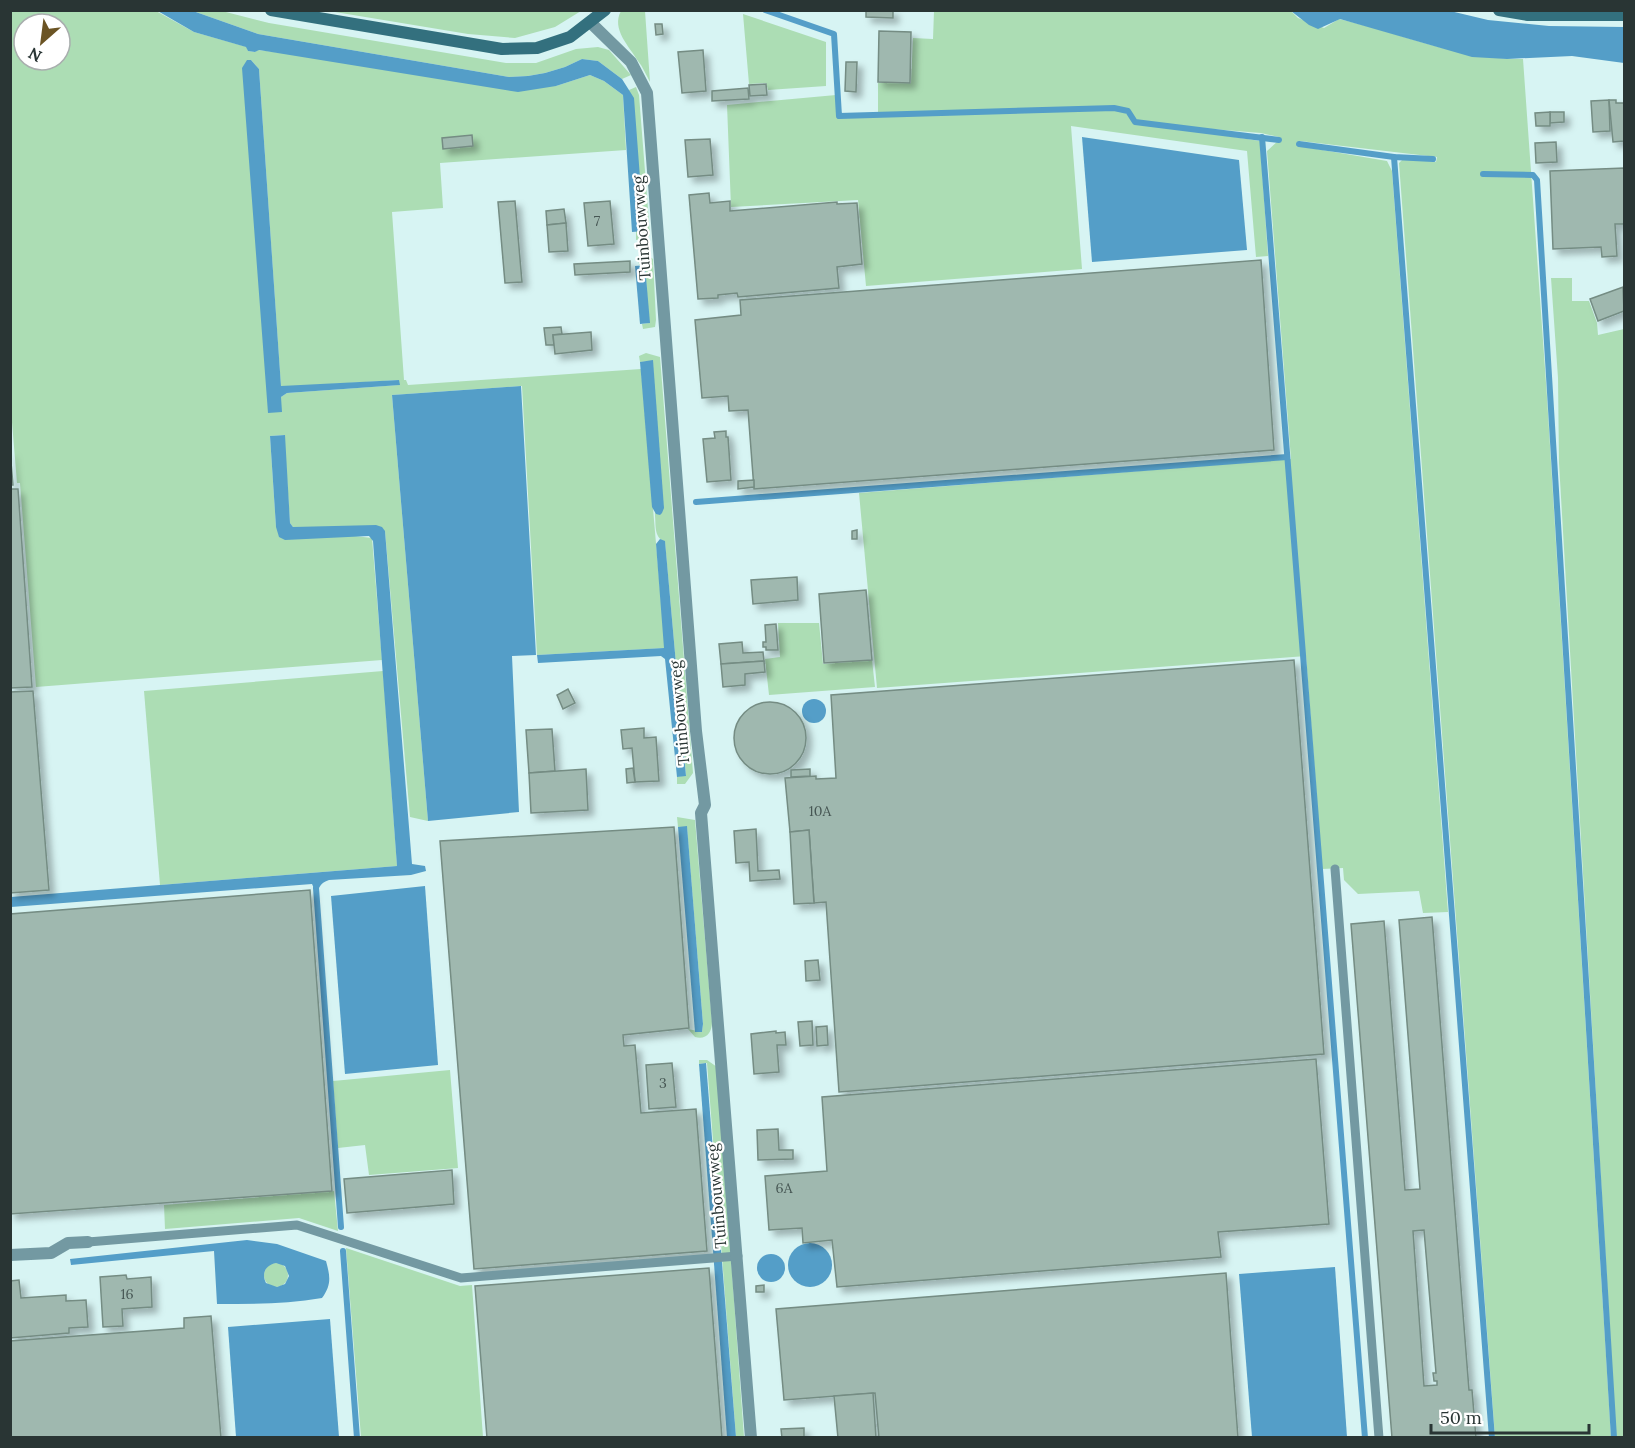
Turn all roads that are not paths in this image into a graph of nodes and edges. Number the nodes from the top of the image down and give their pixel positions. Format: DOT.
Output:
graph roads {
  1 [pos="272,10"];
  2 [pos="605,10"];
  3 [pos="1499,10"];
  4 [pos="1528,13"];
  5 [pos="1624,15"];
  6 [pos="591,23"];
  7 [pos="1335,869"];
  8 [pos="88,1242"];
  9 [pos="10,1255"];
  10 [pos="738,1256"];
  11 [pos="751,1437"];
  12 [pos="1379,1437"];
  1 -- 6 [label="street"];
  2 -- 6 [label="street"];
  3 -- 4 [label="street"];
  4 -- 5 [label="street"];
  6 -- 10 [label="street, Tuinbouwweg"];
  7 -- 12 [label="lane"];
  8 -- 9 [label="street"];
  8 -- 10 [label="lane"];
  10 -- 11 [label="street, Tuinbouwweg"];
}
